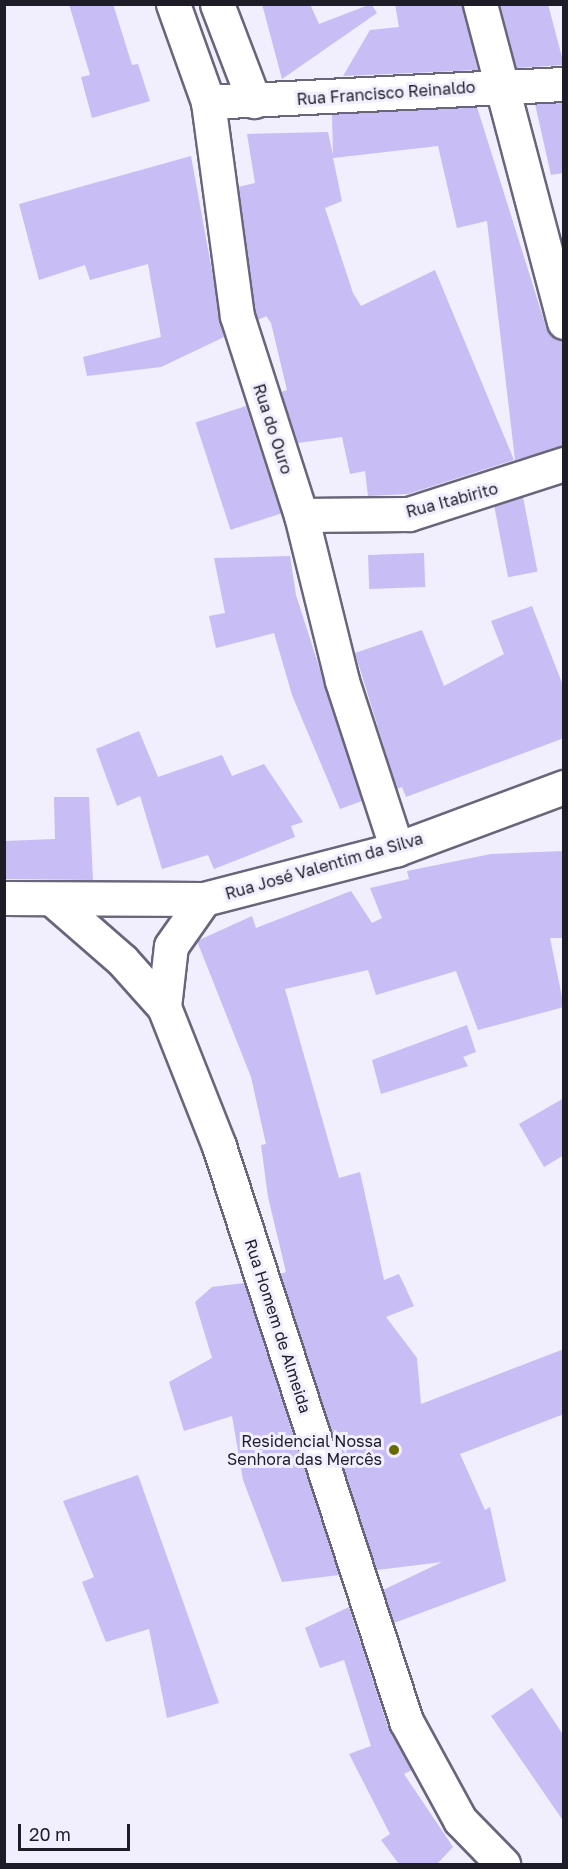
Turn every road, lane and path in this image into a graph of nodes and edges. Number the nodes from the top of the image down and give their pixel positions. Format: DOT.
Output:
graph roads {
  1 [pos="173,4"];
  2 [pos="217,4"];
  3 [pos="480,4"];
  4 [pos="564,84"];
  5 [pos="501,85"];
  6 [pos="254,101"];
  7 [pos="208,102"];
  8 [pos="564,322"];
  9 [pos="564,464"];
  10 [pos="301,515"];
  11 [pos="564,787"];
  12 [pos="397,849"];
  13 [pos="4,898"];
  14 [pos="52,899"];
  15 [pos="204,899"];
  16 [pos="165,1007"];
  17 [pos="503,1864"];
  1 -- 7 [label="street, Rua do Ouro"];
  2 -- 6 [label="street"];
  3 -- 5 [label="street"];
  4 -- 5 [label="street, Rua Francisco Reinaldo"];
  5 -- 6 [label="street, Rua Francisco Reinaldo"];
  5 -- 8 [label="street"];
  6 -- 7 [label="street, Rua Francisco Reinaldo"];
  7 -- 10 [label="street, Rua do Ouro"];
  9 -- 10 [label="street, Rua Itabirito"];
  10 -- 12 [label="street, Rua do Ouro"];
  11 -- 12 [label="street, Rua José Valentim da Silva"];
  12 -- 15 [label="street, Rua José Valentim da Silva"];
  13 -- 14 [label="street, Rua José Valentim da Silva"];
  14 -- 15 [label="street, Rua José Valentim da Silva"];
  14 -- 16 [label="street"];
  15 -- 16 [label="street"];
  16 -- 17 [label="street, Rua Homem de Almeida"];
}
